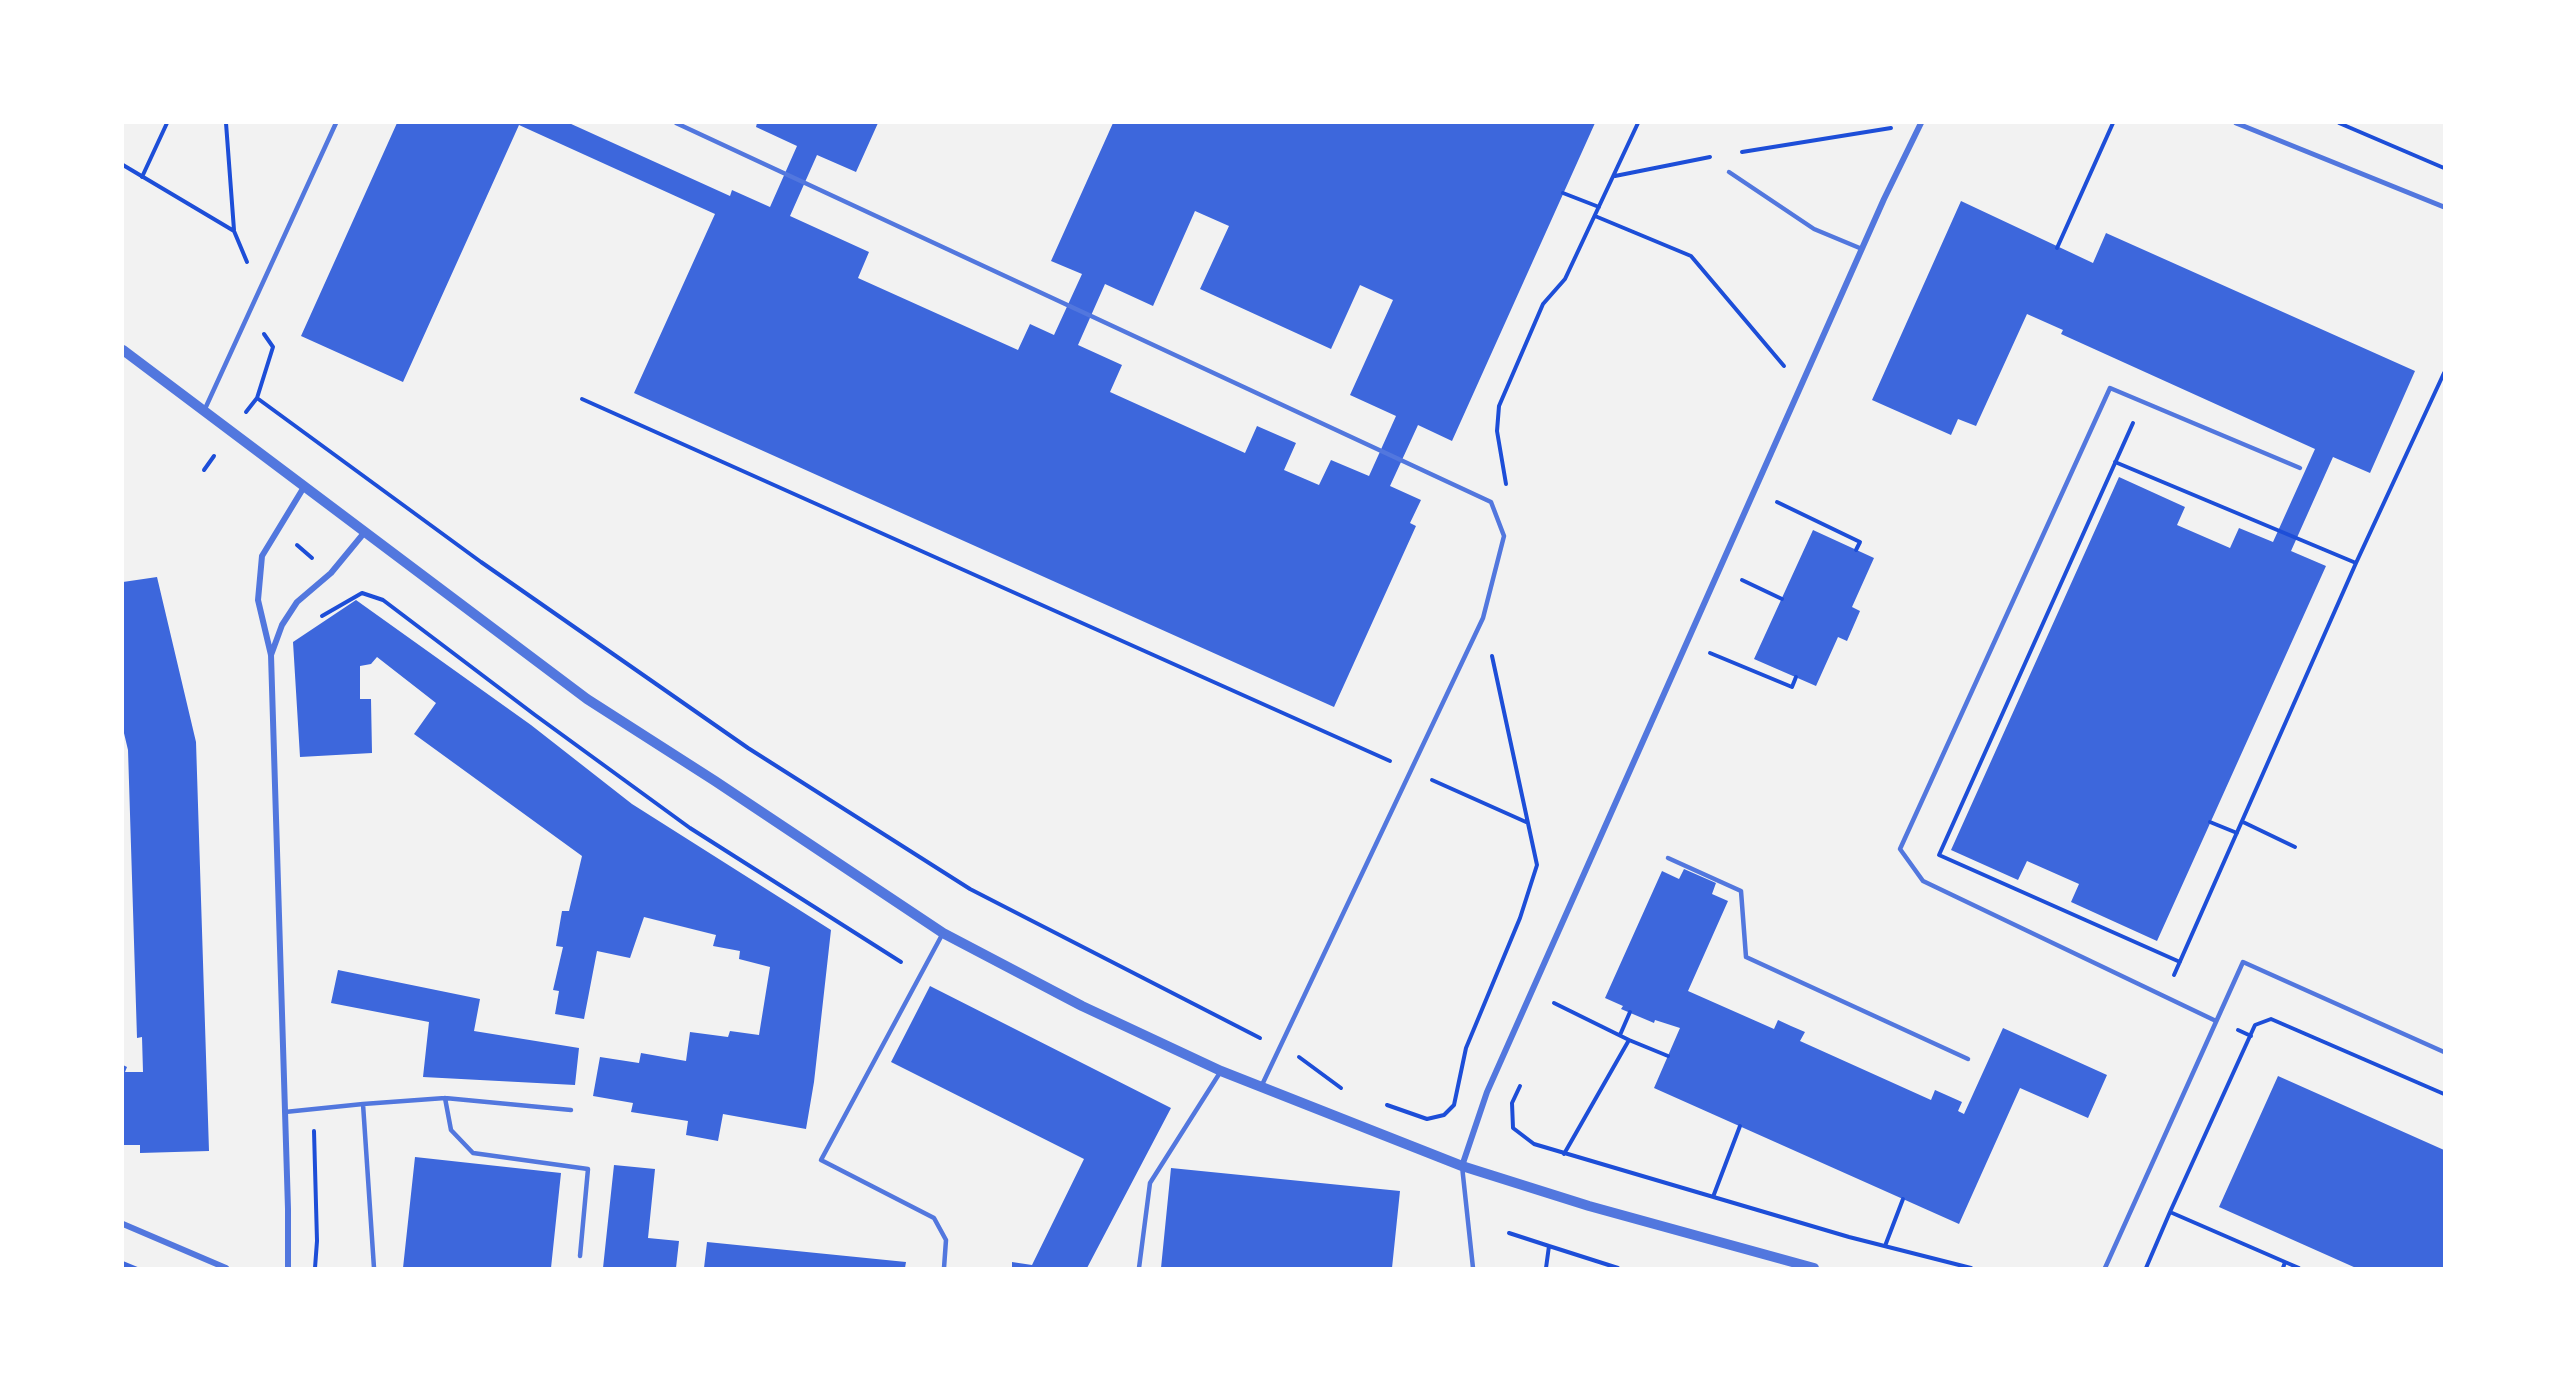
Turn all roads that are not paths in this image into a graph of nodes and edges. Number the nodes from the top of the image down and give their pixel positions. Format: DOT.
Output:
graph roads {
  1 [pos="336,123"];
  2 [pos="676,123"];
  3 [pos="2236,123"];
  4 [pos="1920,126"];
  5 [pos="1729,172"];
  6 [pos="2444,207"];
  7 [pos="1862,249"];
  8 [pos="123,350"];
  9 [pos="204,411"];
  10 [pos="2300,468"];
  11 [pos="304,487"];
  12 [pos="364,532"];
  13 [pos="270,656"];
  14 [pos="1668,858"];
  15 [pos="943,933"];
  16 [pos="2216,1021"];
  17 [pos="2444,1052"];
  18 [pos="1968,1059"];
  19 [pos="1221,1071"];
  20 [pos="1261,1087"];
  21 [pos="445,1098"];
  22 [pos="363,1104"];
  23 [pos="571,1110"];
  24 [pos="285,1112"];
  25 [pos="1462,1166"];
  26 [pos="123,1224"];
  27 [pos="580,1256"];
  28 [pos="226,1268"];
  29 [pos="288,1268"];
  30 [pos="375,1268"];
  31 [pos="944,1268"];
  32 [pos="1138,1268"];
  33 [pos="1473,1268"];
  34 [pos="1814,1268"];
  35 [pos="2105,1268"];
  1 -- 9 [label="lane"];
  2 -- 20 [label="lane"];
  3 -- 6 [label="street"];
  4 -- 7 [label="street"];
  5 -- 7 [label="lane"];
  7 -- 25 [label="street"];
  8 -- 9 [label="street"];
  9 -- 11 [label="street"];
  10 -- 16 [label="lane"];
  11 -- 12 [label="street"];
  11 -- 13 [label="street"];
  12 -- 13 [label="street"];
  12 -- 15 [label="street"];
  13 -- 24 [label="street"];
  14 -- 18 [label="lane"];
  15 -- 19 [label="street"];
  15 -- 31 [label="lane"];
  16 -- 17 [label="lane"];
  16 -- 35 [label="lane"];
  19 -- 20 [label="street"];
  19 -- 32 [label="lane"];
  20 -- 25 [label="street"];
  21 -- 22 [label="lane"];
  21 -- 23 [label="lane"];
  21 -- 27 [label="lane"];
  22 -- 24 [label="lane"];
  22 -- 30 [label="lane"];
  24 -- 29 [label="street"];
  25 -- 33 [label="lane"];
  25 -- 34 [label="street"];
  26 -- 28 [label="street"];
}
